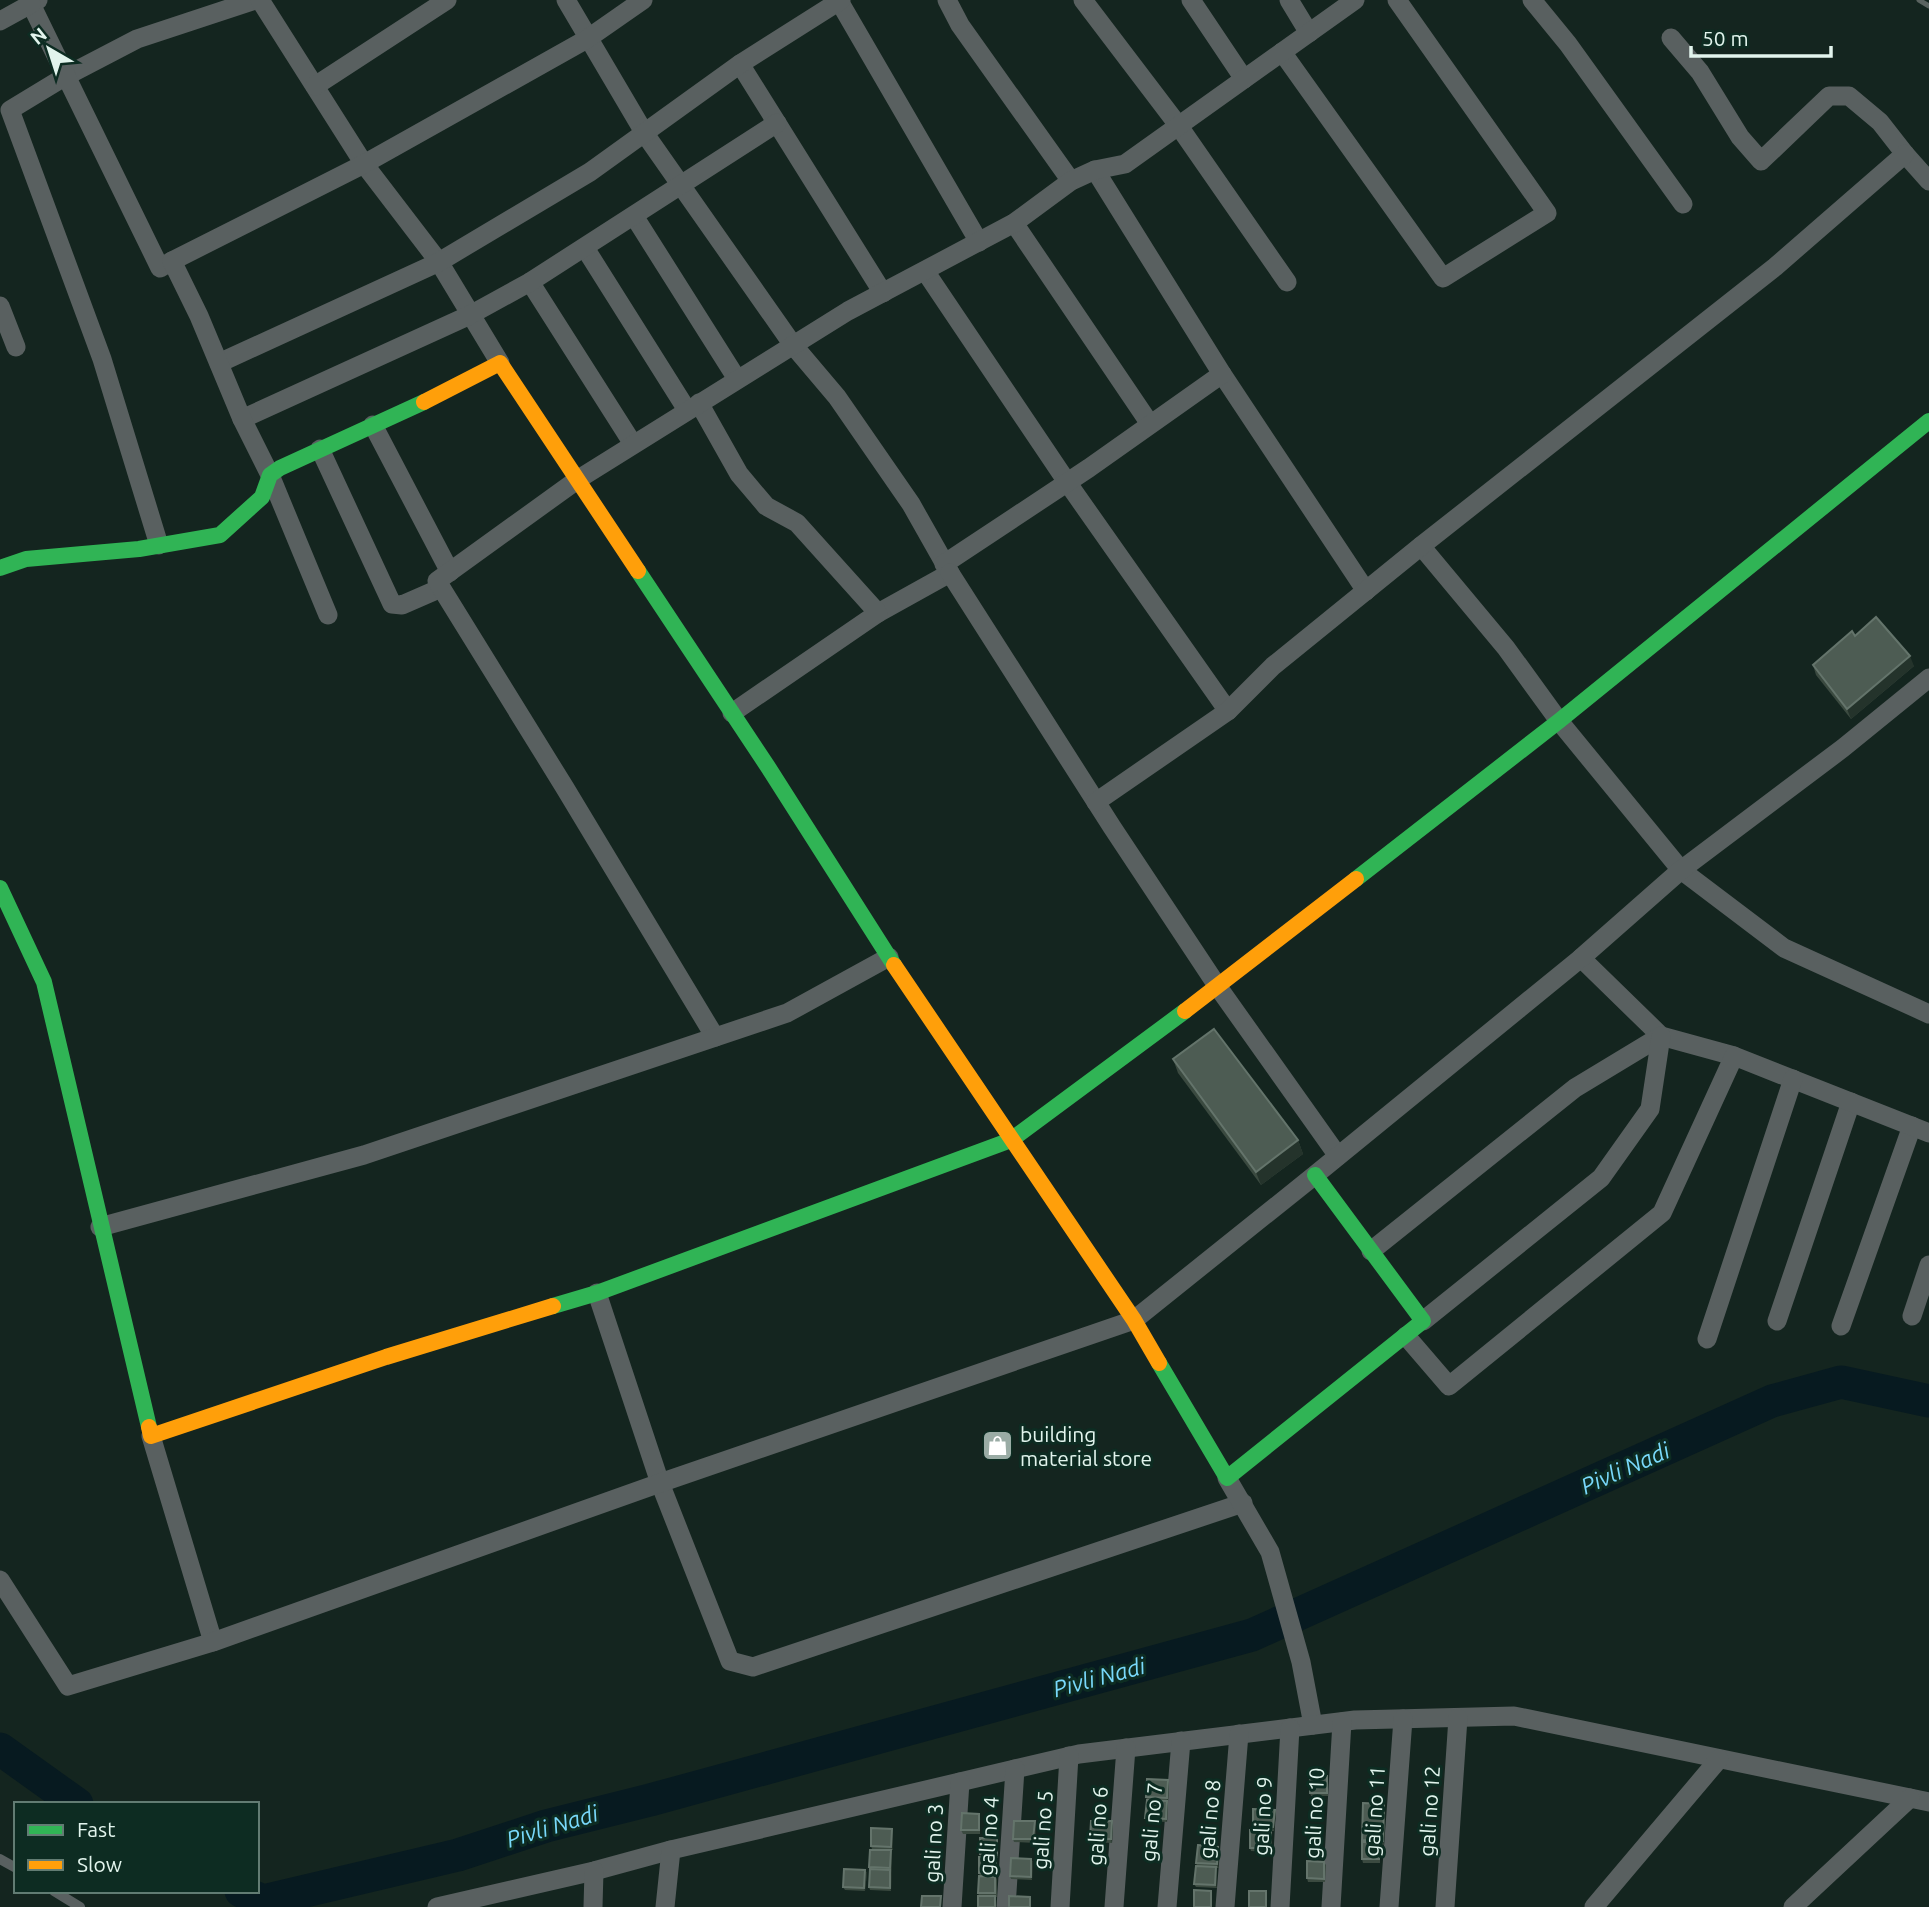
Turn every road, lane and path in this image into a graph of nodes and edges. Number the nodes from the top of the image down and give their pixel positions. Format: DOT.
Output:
graph roads {
  1 [pos="447,0"];
  2 [pos="566,0"];
  3 [pos="643,0"];
  4 [pos="947,0"];
  5 [pos="1083,0"];
  6 [pos="1191,0"];
  7 [pos="1289,0"];
  8 [pos="1355,0"];
  9 [pos="1397,0"];
  10 [pos="1532,0"];
  11 [pos="251,1"];
  12 [pos="840,1"];
  13 [pos="34,2"];
  14 [pos="0,21"];
  15 [pos="1309,33"];
  16 [pos="1671,38"];
  17 [pos="587,39"];
  18 [pos="1282,52"];
  19 [pos="740,64"];
  20 [pos="66,76"];
  21 [pos="1244,79"];
  22 [pos="315,86"];
  23 [pos="777,123"];
  24 [pos="1178,125"];
  25 [pos="645,134"];
  26 [pos="1905,154"];
  27 [pos="364,164"];
  28 [pos="1095,170"];
  29 [pos="1071,181"];
  30 [pos="1929,181"];
  31 [pos="681,187"];
  32 [pos="1683,204"];
  33 [pos="634,216"];
  34 [pos="1014,223"];
  35 [pos="979,242"];
  36 [pos="585,248"];
  37 [pos="172,261"];
  38 [pos="439,262"];
  39 [pos="925,271"];
  40 [pos="530,282"];
  41 [pos="1287,282"];
  42 [pos="883,293"];
  43 [pos="0,306"];
  44 [pos="470,315"];
  45 [pos="793,345"];
  46 [pos="16,347"];
  47 [pos="219,363"];
  48 [pos="500,363"];
  49 [pos="1222,374"];
  50 [pos="737,379"];
  51 [pos="693,407"];
  52 [pos="242,419"];
  53 [pos="1929,421"];
  54 [pos="1150,424"];
  55 [pos="373,425"];
  56 [pos="633,443"];
  57 [pos="320,449"];
  58 [pos="270,475"];
  59 [pos="577,480"];
  60 [pos="1067,482"];
  61 [pos="159,545"];
  62 [pos="1421,546"];
  63 [pos="0,568"];
  64 [pos="947,568"];
  65 [pos="445,580"];
  66 [pos="1366,591"];
  67 [pos="878,614"];
  68 [pos="328,615"];
  69 [pos="1929,678"];
  70 [pos="1228,710"];
  71 [pos="732,713"];
  72 [pos="1559,721"];
  73 [pos="1096,802"];
  74 [pos="1681,870"];
  75 [pos="0,888"];
  76 [pos="889,957"];
  77 [pos="1581,958"];
  78 [pos="1218,987"];
  79 [pos="1929,1014"];
  80 [pos="1661,1036"];
  81 [pos="715,1037"];
  82 [pos="1734,1056"];
  83 [pos="1793,1079"];
  84 [pos="1851,1102"];
  85 [pos="1921,1129"];
  86 [pos="1011,1140"];
  87 [pos="1338,1156"];
  88 [pos="1315,1175"];
  89 [pos="100,1227"];
  90 [pos="1371,1251"];
  91 [pos="1929,1265"];
  92 [pos="597,1293"];
  93 [pos="1912,1316"];
  94 [pos="1133,1320"];
  95 [pos="1423,1321"];
  96 [pos="1777,1321"];
  97 [pos="1842,1326"];
  98 [pos="1406,1336"];
  99 [pos="1707,1339"];
  100 [pos="151,1436"];
  101 [pos="1227,1478"];
  102 [pos="660,1483"];
  103 [pos="1243,1503"];
  104 [pos="0,1580"];
  105 [pos="213,1642"];
  106 [pos="1458,1717"];
  107 [pos="1403,1719"];
  108 [pos="1342,1722"];
  109 [pos="1313,1725"];
  110 [pos="1290,1728"];
  111 [pos="1240,1734"];
  112 [pos="1181,1741"];
  113 [pos="1126,1748"];
  114 [pos="1069,1756"];
  115 [pos="1719,1759"];
  116 [pos="1015,1769"];
  117 [pos="960,1782"];
  118 [pos="1920,1800"];
  119 [pos="671,1850"];
  120 [pos="594,1871"];
  121 [pos="57,1893"];
  122 [pos="486,1902"];
  123 [pos="80,1907"];
  124 [pos="437,1907"];
  125 [pos="593,1907"];
  126 [pos="665,1907"];
  127 [pos="953,1907"];
  128 [pos="1006,1907"];
  129 [pos="1060,1907"];
  130 [pos="1114,1907"];
  131 [pos="1167,1907"];
  132 [pos="1225,1907"];
  133 [pos="1280,1907"];
  134 [pos="1331,1907"];
  135 [pos="1389,1907"];
  136 [pos="1445,1907"];
  137 [pos="1594,1907"];
  138 [pos="1793,1907"];
  1 -- 22 [label="street"];
  2 -- 17 [label="street"];
  3 -- 17 [label="street"];
  4 -- 29 [label="street"];
  5 -- 24 [label="street"];
  6 -- 21 [label="street"];
  7 -- 15 [label="street"];
  8 -- 15 [label="street"];
  9 -- 18 [label="street"];
  10 -- 32 [label="street"];
  11 -- 20 [label="street"];
  11 -- 22 [label="street"];
  12 -- 19 [label="street"];
  12 -- 35 [label="street"];
  13 -- 14 [label="street"];
  13 -- 20 [label="street"];
  15 -- 18 [label="street"];
  16 -- 26 [label="street"];
  17 -- 25 [label="street"];
  17 -- 27 [label="street"];
  18 -- 21 [label="street"];
  19 -- 23 [label="street"];
  19 -- 25 [label="street"];
  20 -- 37 [label="street"];
  20 -- 61 [label="street"];
  21 -- 24 [label="street"];
  22 -- 27 [label="street"];
  23 -- 31 [label="street"];
  23 -- 42 [label="street"];
  24 -- 28 [label="street"];
  24 -- 41 [label="street"];
  25 -- 31 [label="street"];
  25 -- 38 [label="street"];
  26 -- 30 [label="street"];
  26 -- 62 [label="street"];
  27 -- 37 [label="street"];
  27 -- 38 [label="street"];
  28 -- 29 [label="street"];
  28 -- 49 [label="street"];
  29 -- 34 [label="street"];
  31 -- 33 [label="street"];
  31 -- 45 [label="street"];
  33 -- 36 [label="street"];
  33 -- 50 [label="street"];
  34 -- 35 [label="street"];
  34 -- 54 [label="street"];
  35 -- 39 [label="street"];
  36 -- 40 [label="street"];
  36 -- 51 [label="street"];
  37 -- 47 [label="street"];
  38 -- 44 [label="street"];
  38 -- 47 [label="street"];
  39 -- 42 [label="street"];
  39 -- 60 [label="street"];
  40 -- 44 [label="street"];
  40 -- 56 [label="street"];
  42 -- 45 [label="street"];
  43 -- 46 [label="street"];
  44 -- 48 [label="street"];
  44 -- 52 [label="street"];
  45 -- 50 [label="street"];
  45 -- 64 [label="street"];
  47 -- 52 [label="street"];
  48 -- 55 [label="street"];
  48 -- 59 [label="street"];
  49 -- 54 [label="street"];
  49 -- 66 [label="street"];
  50 -- 51 [label="street"];
  51 -- 56 [label="street"];
  51 -- 67 [label="street"];
  52 -- 58 [label="street"];
  53 -- 72 [label="street"];
  54 -- 60 [label="street"];
  55 -- 57 [label="street"];
  55 -- 65 [label="street"];
  56 -- 59 [label="street"];
  57 -- 58 [label="street"];
  57 -- 65 [label="street"];
  58 -- 61 [label="street"];
  58 -- 68 [label="street"];
  59 -- 65 [label="street"];
  59 -- 71 [label="street"];
  60 -- 64 [label="street"];
  60 -- 70 [label="street"];
  61 -- 63 [label="street"];
  62 -- 66 [label="street"];
  62 -- 72 [label="street"];
  64 -- 67 [label="street"];
  64 -- 73 [label="street"];
  65 -- 81 [label="street"];
  66 -- 70 [label="street"];
  67 -- 71 [label="street"];
  69 -- 74 [label="street"];
  70 -- 73 [label="street"];
  71 -- 76 [label="street"];
  72 -- 74 [label="street"];
  72 -- 78 [label="street"];
  73 -- 78 [label="street"];
  74 -- 77 [label="street"];
  74 -- 79 [label="street"];
  75 -- 89 [label="street"];
  76 -- 81 [label="street"];
  76 -- 86 [label="street"];
  77 -- 80 [label="street"];
  77 -- 87 [label="street"];
  78 -- 86 [label="street"];
  78 -- 87 [label="street"];
  80 -- 82 [label="street"];
  80 -- 90 [label="street"];
  80 -- 95 [label="street"];
  81 -- 89 [label="street"];
  82 -- 83 [label="street"];
  82 -- 98 [label="street"];
  83 -- 84 [label="street"];
  83 -- 99 [label="street"];
  84 -- 85 [label="street"];
  84 -- 96 [label="street"];
  85 -- 97 [label="street"];
  86 -- 92 [label="street"];
  86 -- 94 [label="street"];
  87 -- 88 [label="street"];
  88 -- 90 [label="street"];
  88 -- 94 [label="street"];
  89 -- 100 [label="street"];
  90 -- 95 [label="street"];
  91 -- 93 [label="street"];
  92 -- 100 [label="street"];
  92 -- 102 [label="street"];
  94 -- 101 [label="street"];
  94 -- 102 [label="street"];
  95 -- 98 [label="street"];
  98 -- 101 [label="street"];
  100 -- 105 [label="street"];
  101 -- 103 [label="street"];
  102 -- 103 [label="street"];
  102 -- 105 [label="street"];
  103 -- 109 [label="street"];
  104 -- 105 [label="street"];
  106 -- 107 [label="street"];
  106 -- 115 [label="street"];
  106 -- 136 [label="street, gali no 12"];
  107 -- 108 [label="street"];
  107 -- 135 [label="street, gali no 11"];
  108 -- 109 [label="street"];
  108 -- 134 [label="street, gali no 10"];
  109 -- 110 [label="street"];
  110 -- 111 [label="street"];
  110 -- 133 [label="street, gali no 9"];
  111 -- 112 [label="street"];
  111 -- 132 [label="street, gali no 8"];
  112 -- 113 [label="street"];
  112 -- 131 [label="street, gali no 7"];
  113 -- 114 [label="street"];
  113 -- 130 [label="street, gali no 6"];
  114 -- 116 [label="street"];
  114 -- 129 [label="street, gali no 5"];
  115 -- 118 [label="street"];
  115 -- 137 [label="street"];
  116 -- 117 [label="street"];
  116 -- 128 [label="street, gali no 4"];
  117 -- 119 [label="street"];
  117 -- 127 [label="street, gali no 3"];
  118 -- 138 [label="street"];
  119 -- 120 [label="street"];
  119 -- 126 [label="street"];
  120 -- 122 [label="street"];
  120 -- 125 [label="street"];
  121 -- 123 [label="lane"];
  122 -- 124 [label="street"];
}
